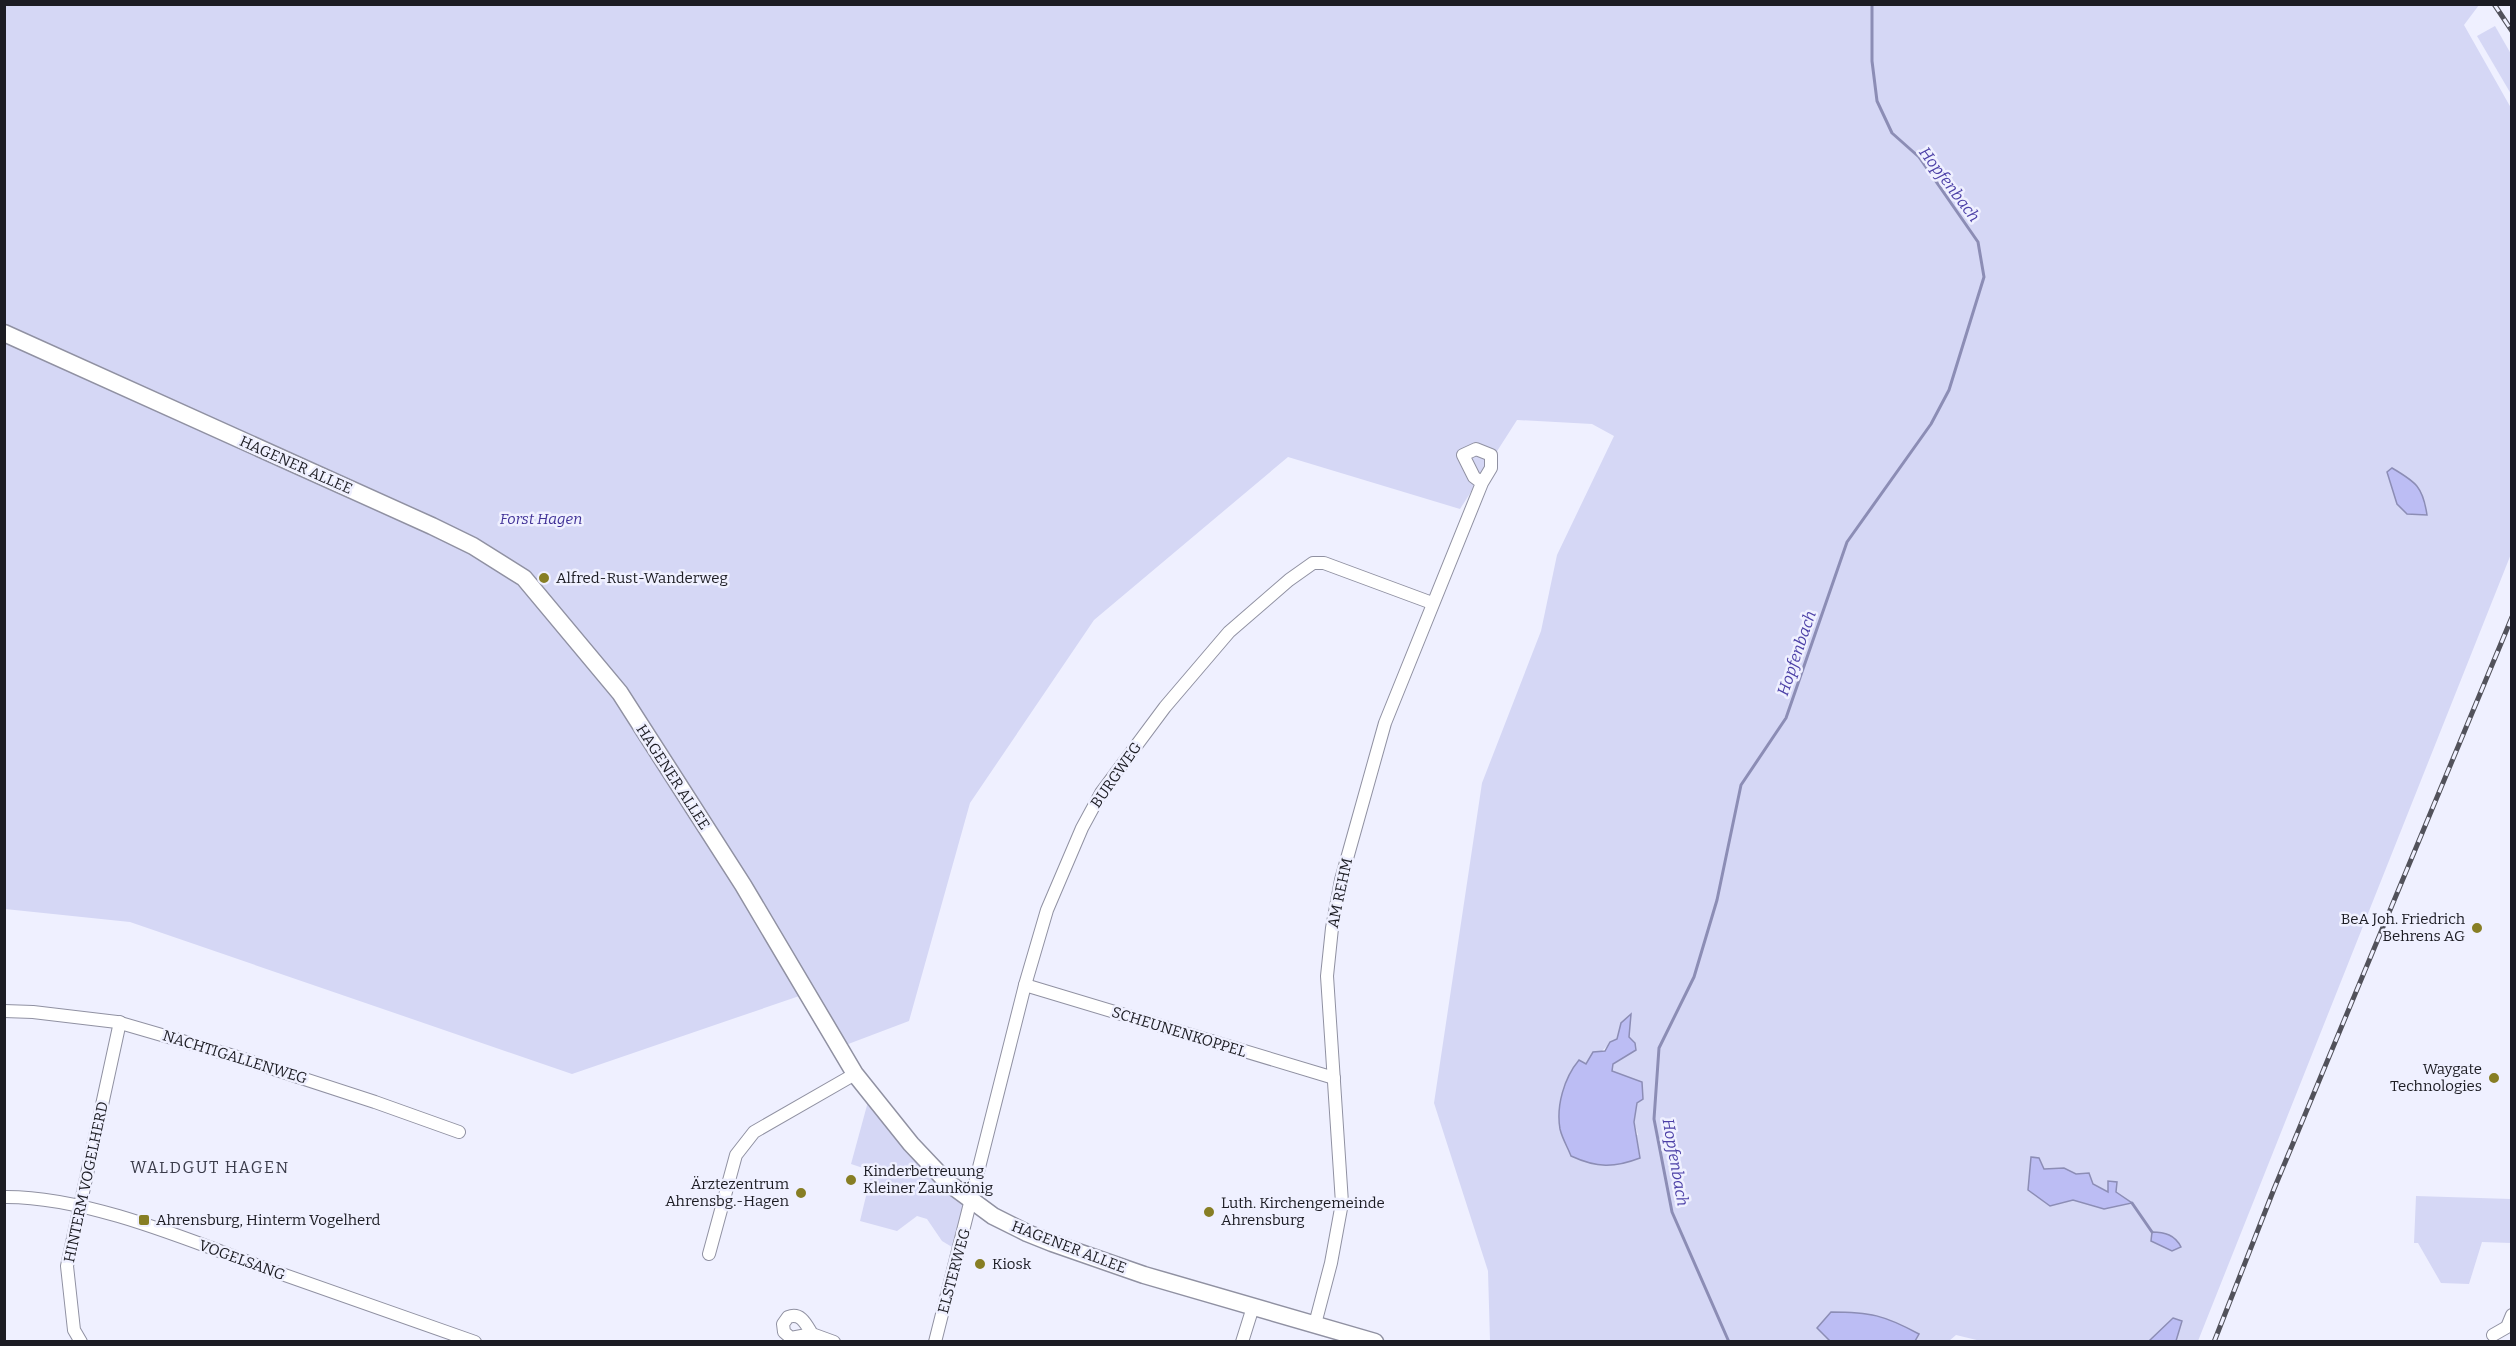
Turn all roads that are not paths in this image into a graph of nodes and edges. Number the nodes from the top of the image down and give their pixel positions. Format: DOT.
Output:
graph roads {
  1 [pos="4,333"];
  2 [pos="1482,483"];
  3 [pos="1432,603"];
  4 [pos="1025,985"];
  5 [pos="4,1011"];
  6 [pos="120,1023"];
  7 [pos="855,1074"];
  8 [pos="1334,1078"];
  9 [pos="459,1132"];
  10 [pos="4,1197"];
  11 [pos="972,1201"];
  12 [pos="80,1207"];
  13 [pos="709,1254"];
  14 [pos="1253,1306"];
  15 [pos="2511,1315"];
  16 [pos="1315,1324"];
  17 [pos="812,1334"];
  18 [pos="2493,1335"];
  19 [pos="81,1341"];
  20 [pos="475,1341"];
  21 [pos="834,1341"];
  22 [pos="935,1341"];
  23 [pos="1242,1341"];
  24 [pos="1375,1341"];
  1 -- 7 [label="street, HAGENER ALLEE"];
  2 -- 3 [label="street, AM REHM"];
  3 -- 4 [label="street, BURGWEG"];
  3 -- 8 [label="street, AM REHM"];
  4 -- 8 [label="street, SCHEUNENKOPPEL"];
  4 -- 11 [label="street, BURGWEG"];
  5 -- 6 [label="street, NACHTIGALLENWEG"];
  6 -- 9 [label="street, NACHTIGALLENWEG"];
  6 -- 12 [label="street, HINTERM VOGELHERD"];
  7 -- 11 [label="street, HAGENER ALLEE"];
  7 -- 13 [label="street"];
  8 -- 16 [label="street, AM REHM"];
  10 -- 12 [label="street, VOGELSANG"];
  11 -- 14 [label="street, HAGENER ALLEE"];
  11 -- 22 [label="street, ELSTERWEG"];
  12 -- 19 [label="street, HINTERM VOGELHERD"];
  12 -- 20 [label="street, VOGELSANG"];
  14 -- 16 [label="street, HAGENER ALLEE"];
  14 -- 23 [label="street"];
  15 -- 18 [label="street"];
  16 -- 24 [label="street, HAGENER ALLEE"];
  17 -- 21 [label="street"];
}
